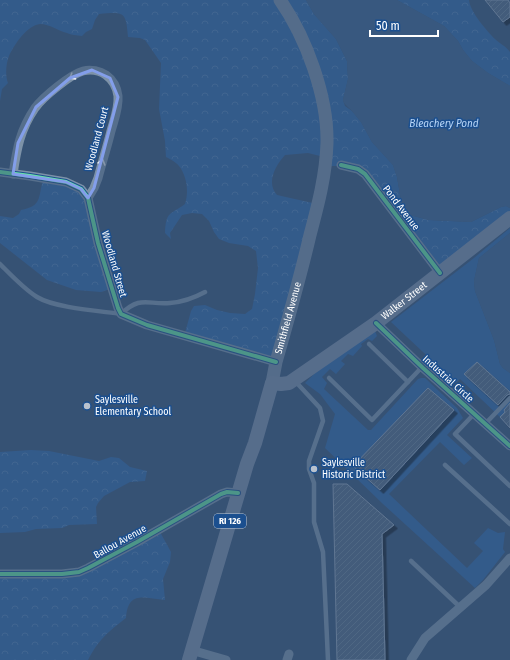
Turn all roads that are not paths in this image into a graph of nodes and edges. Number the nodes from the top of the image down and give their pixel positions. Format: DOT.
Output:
graph roads {
  1 [pos="280,0"];
  2 [pos="341,164"];
  3 [pos="0,172"];
  4 [pos="13,174"];
  5 [pos="88,198"];
  6 [pos="510,218"];
  7 [pos="0,264"];
  8 [pos="440,272"];
  9 [pos="205,292"];
  10 [pos="121,314"];
  11 [pos="376,323"];
  12 [pos="369,344"];
  13 [pos="276,362"];
  14 [pos="422,367"];
  15 [pos="329,378"];
  16 [pos="294,380"];
  17 [pos="408,382"];
  18 [pos="272,383"];
  19 [pos="510,398"];
  20 [pos="474,414"];
  21 [pos="485,424"];
  22 [pos="510,446"];
  23 [pos="445,465"];
  24 [pos="510,486"];
  25 [pos="238,493"];
  26 [pos="510,524"];
  27 [pos="510,558"];
  28 [pos="411,561"];
  29 [pos="0,574"];
  30 [pos="460,607"];
  31 [pos="190,655"];
  32 [pos="226,660"];
  33 [pos="328,660"];
  34 [pos="411,660"];
  1 -- 13 [label="main road, Smithfield Avenue / RI 126"];
  2 -- 8 [label="street, Pond Avenue"];
  3 -- 4 [label="street"];
  4 -- 5 [label="street"];
  5 -- 4 [label="street, Woodland Court, one-way"];
  5 -- 10 [label="street, Woodland Street"];
  6 -- 8 [label="main road, Walker Street"];
  7 -- 10 [label="lane"];
  8 -- 11 [label="main road, Walker Street"];
  9 -- 10 [label="lane"];
  10 -- 13 [label="street"];
  11 -- 14 [label="street, Industrial Circle"];
  11 -- 16 [label="main road, Walker Street"];
  12 -- 17 [label="lane"];
  13 -- 18 [label="main road, Smithfield Avenue / RI 126"];
  14 -- 17 [label="lane"];
  14 -- 20 [label="street, Industrial Circle"];
  15 -- 17 [label="lane"];
  16 -- 18 [label="main road, Walker Street"];
  16 -- 33 [label="lane"];
  18 -- 25 [label="main road, Smithfield Avenue / RI 126"];
  19 -- 21 [label="lane"];
  20 -- 21 [label="street, Industrial Circle"];
  20 -- 24 [label="lane"];
  21 -- 22 [label="street, Industrial Circle"];
  23 -- 26 [label="lane"];
  25 -- 29 [label="street, Ballou Avenue"];
  25 -- 31 [label="main road, Smithfield Avenue / RI 126"];
  27 -- 30 [label="street"];
  28 -- 30 [label="lane"];
  30 -- 34 [label="street"];
  31 -- 32 [label="street"];
}
